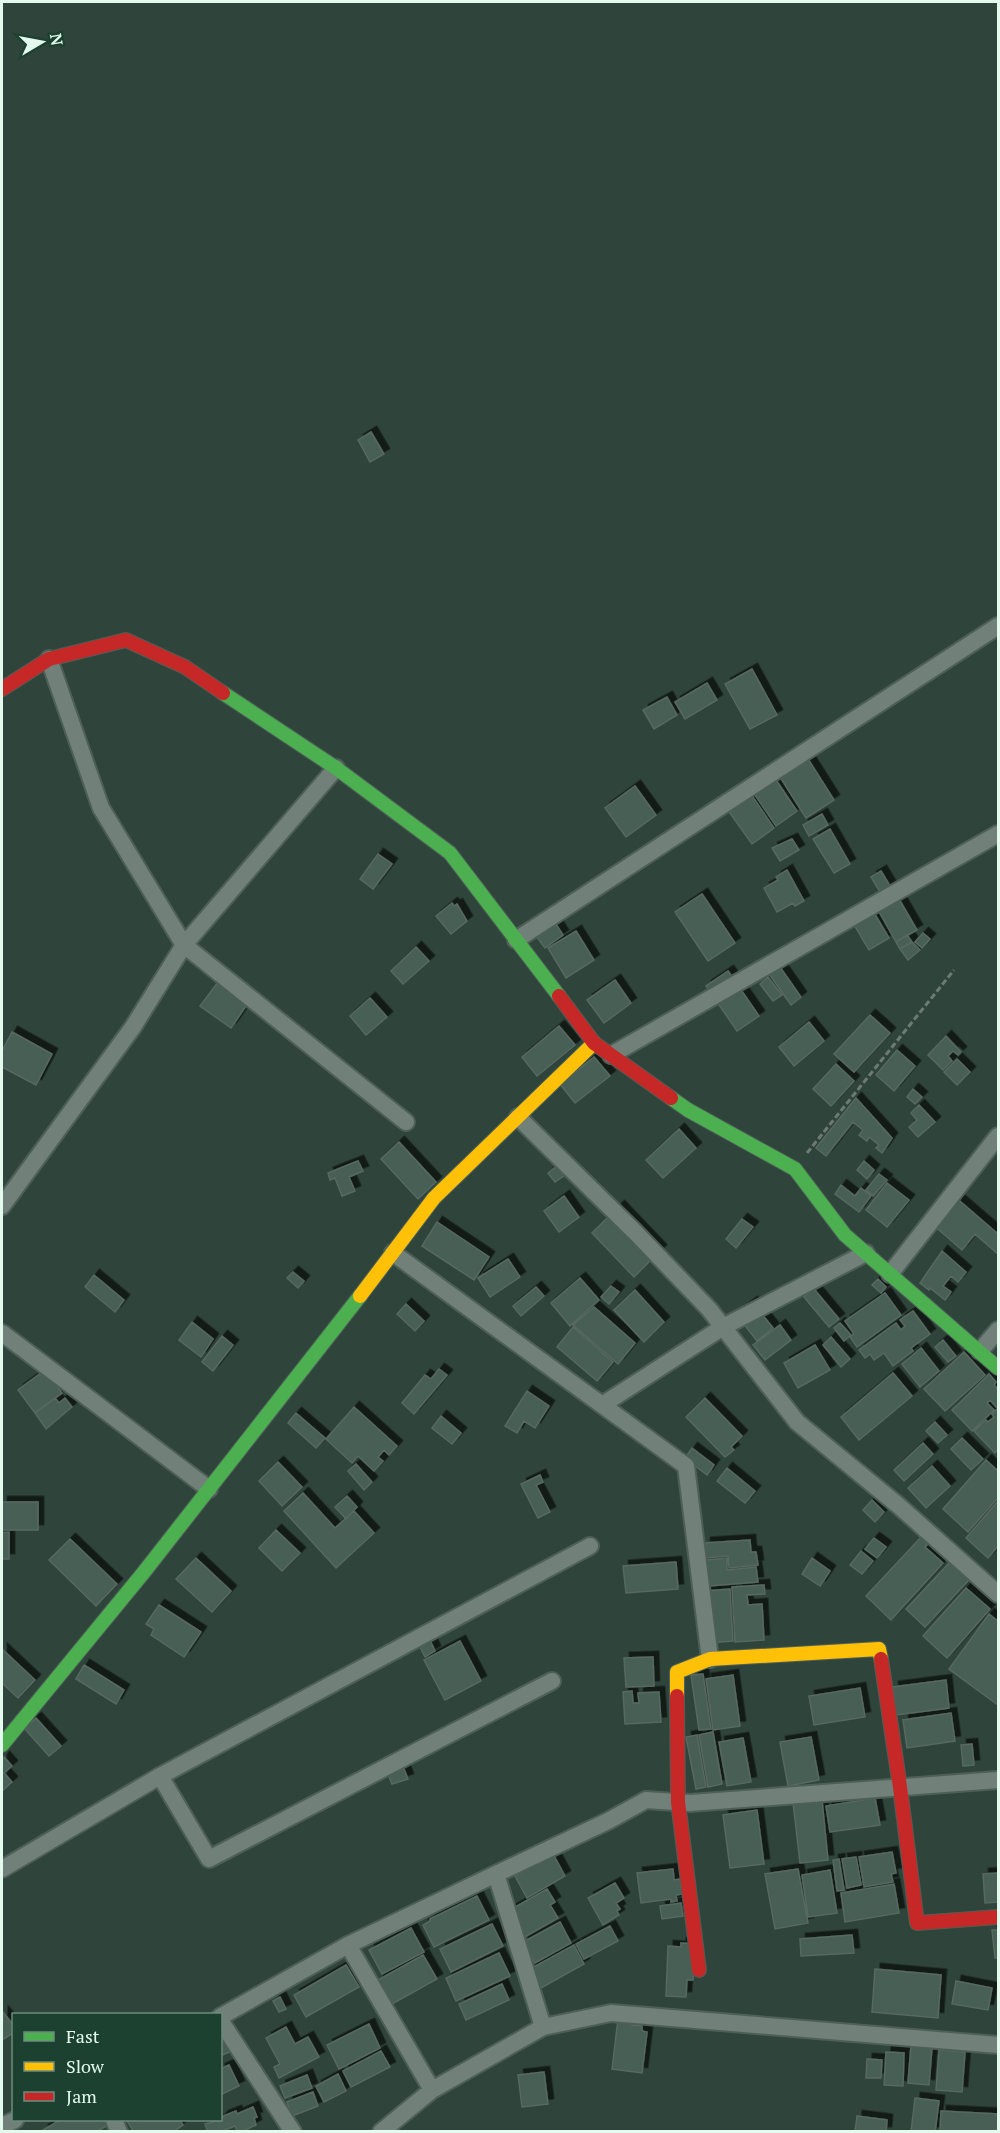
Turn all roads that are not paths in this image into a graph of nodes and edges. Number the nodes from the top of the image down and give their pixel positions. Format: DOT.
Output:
graph roads {
  1 [pos="999,627"];
  2 [pos="49,659"];
  3 [pos="2,689"];
  4 [pos="336,768"];
  5 [pos="999,834"];
  6 [pos="516,940"];
  7 [pos="184,945"];
  8 [pos="594,1043"];
  9 [pos="612,1055"];
  10 [pos="518,1117"];
  11 [pos="406,1122"];
  12 [pos="999,1136"];
  13 [pos="2,1206"];
  14 [pos="393,1253"];
  15 [pos="866,1253"];
  16 [pos="890,1274"];
  17 [pos="723,1327"];
  18 [pos="999,1330"];
  19 [pos="2,1332"];
  20 [pos="980,1351"];
  21 [pos="999,1368"];
  22 [pos="602,1405"];
  23 [pos="209,1489"];
  24 [pos="590,1546"];
  25 [pos="999,1594"];
  26 [pos="710,1659"];
  27 [pos="552,1681"];
  28 [pos="2,1745"];
  29 [pos="160,1776"];
  30 [pos="999,1780"];
  31 [pos="900,1787"];
  32 [pos="678,1802"];
  33 [pos="2,1869"];
  34 [pos="496,1874"];
  35 [pos="999,1917"];
  36 [pos="348,1945"];
  37 [pos="699,1970"];
  38 [pos="222,2018"];
  39 [pos="222,2022"];
  40 [pos="543,2027"];
  41 [pos="999,2045"];
  42 [pos="432,2090"];
  43 [pos="293,2132"];
  44 [pos="381,2132"];
  1 -- 6 [label="street"];
  2 -- 3 [label="street"];
  2 -- 4 [label="street"];
  2 -- 7 [label="street"];
  4 -- 6 [label="street"];
  4 -- 7 [label="street"];
  5 -- 9 [label="street"];
  6 -- 8 [label="street"];
  7 -- 11 [label="street"];
  7 -- 13 [label="street"];
  8 -- 9 [label="street"];
  8 -- 10 [label="street"];
  9 -- 15 [label="street"];
  10 -- 14 [label="street"];
  10 -- 17 [label="street"];
  12 -- 16 [label="street"];
  14 -- 22 [label="street"];
  14 -- 23 [label="street"];
  15 -- 16 [label="street"];
  15 -- 17 [label="street"];
  16 -- 20 [label="street"];
  17 -- 22 [label="street"];
  17 -- 25 [label="street"];
  18 -- 20 [label="street"];
  19 -- 23 [label="street"];
  20 -- 21 [label="street"];
  22 -- 26 [label="street"];
  23 -- 28 [label="street"];
  24 -- 29 [label="street"];
  26 -- 31 [label="street"];
  26 -- 32 [label="street"];
  27 -- 29 [label="street"];
  29 -- 33 [label="street"];
  30 -- 31 [label="street"];
  31 -- 32 [label="street"];
  31 -- 35 [label="street"];
  32 -- 34 [label="street"];
  32 -- 37 [label="street"];
  34 -- 36 [label="street"];
  34 -- 40 [label="street"];
  36 -- 38 [label="street"];
  36 -- 42 [label="street"];
  39 -- 43 [label="street"];
  40 -- 41 [label="street"];
  40 -- 42 [label="street"];
  42 -- 44 [label="street"];
}
